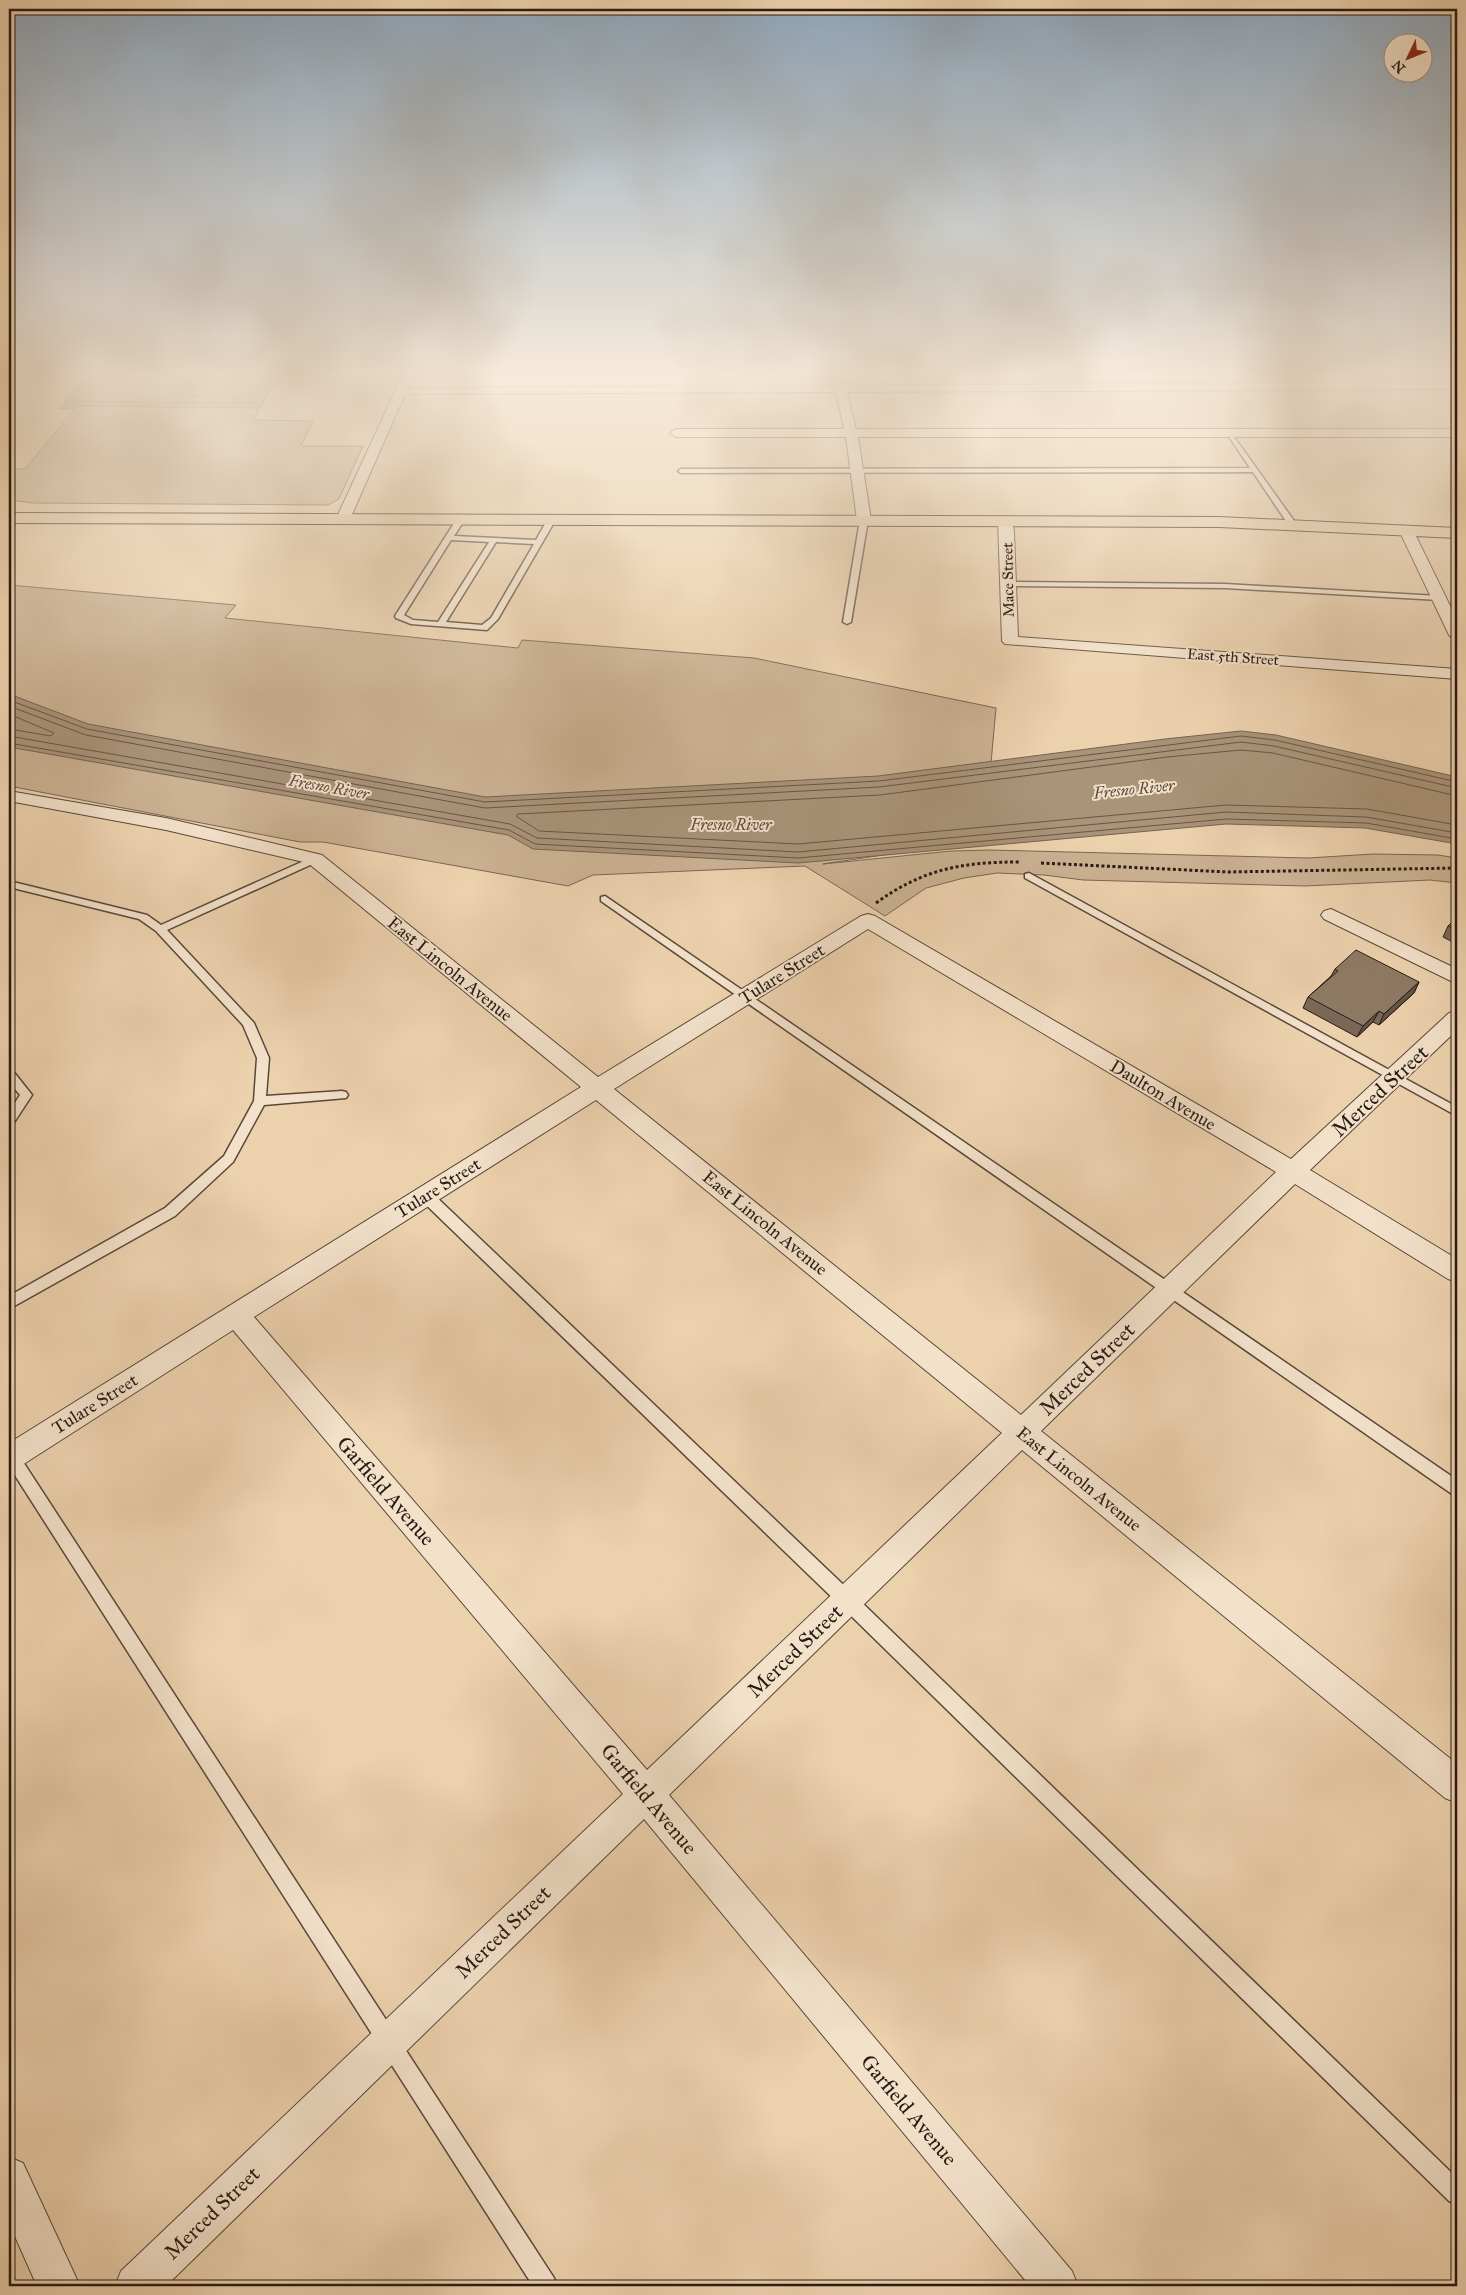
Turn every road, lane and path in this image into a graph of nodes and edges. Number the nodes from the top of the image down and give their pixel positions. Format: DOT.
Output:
graph roads {
  1 [pos="361,479"];
  2 [pos="858,479"];
  3 [pos="1261,479"];
  4 [pos="9,516"];
  5 [pos="343,519"];
  6 [pos="461,519"];
  7 [pos="552,519"];
  8 [pos="864,520"];
  9 [pos="1005,520"];
  10 [pos="1293,525"];
  11 [pos="1406,530"];
  12 [pos="1457,533"];
  13 [pos="449,538"];
  14 [pos="494,540"];
  15 [pos="538,542"];
  16 [pos="1007,584"];
  17 [pos="1439,598"];
  18 [pos="847,622"];
  19 [pos="440,624"];
  20 [pos="1457,636"];
  21 [pos="1010,641"];
  22 [pos="1457,674"];
  23 [pos="9,796"];
  24 [pos="315,859"];
  25 [pos="1027,863"];
  26 [pos="1036,863"];
  27 [pos="1457,868"];
  28 [pos="1029,876"];
  29 [pos="9,884"];
  30 [pos="605,899"];
  31 [pos="870,913"];
  32 [pos="1331,915"];
  33 [pos="160,929"];
  34 [pos="1457,976"];
  35 [pos="745,996"];
  36 [pos="1457,1018"];
  37 [pos="9,1074"];
  38 [pos="1395,1078"];
  39 [pos="598,1088"];
  40 [pos="342,1095"];
  41 [pos="260,1101"];
  42 [pos="1457,1112"];
  43 [pos="9,1120"];
  44 [pos="1293,1171"];
  45 [pos="425,1196"];
  46 [pos="1457,1272"];
  47 [pos="1170,1290"];
  48 [pos="9,1303"];
  49 [pos="237,1316"];
  50 [pos="1022,1432"];
  51 [pos="10,1457"];
  52 [pos="1457,1489"];
  53 [pos="848,1600"];
  54 [pos="1457,1786"];
  55 [pos="646,1794"];
  56 [pos="390,2042"];
  57 [pos="9,2177"];
  58 [pos="1457,2193"];
  59 [pos="59,2286"];
  60 [pos="136,2286"];
  61 [pos="546,2286"];
  62 [pos="1057,2286"];
  1 -- 5 [label="street"];
  2 -- 8 [label="street"];
  3 -- 10 [label="lane"];
  4 -- 5 [label="main road"];
  5 -- 6 [label="main road"];
  6 -- 7 [label="main road"];
  6 -- 13 [label="lane"];
  7 -- 8 [label="main road"];
  7 -- 15 [label="lane"];
  8 -- 9 [label="main road"];
  8 -- 18 [label="lane"];
  9 -- 10 [label="main road"];
  9 -- 16 [label="street, Mace Street"];
  10 -- 11 [label="main road"];
  11 -- 12 [label="main road"];
  11 -- 17 [label="street"];
  13 -- 14 [label="lane"];
  13 -- 19 [label="lane"];
  14 -- 15 [label="lane"];
  14 -- 19 [label="lane"];
  15 -- 19 [label="lane"];
  16 -- 17 [label="lane"];
  16 -- 21 [label="street, Mace Street"];
  17 -- 20 [label="street"];
  21 -- 22 [label="street, East 5th Street"];
  23 -- 24 [label="street, East Lincoln Avenue"];
  24 -- 33 [label="lane"];
  24 -- 39 [label="street, East Lincoln Avenue"];
  25 -- 31 [label="path"];
  26 -- 27 [label="path"];
  28 -- 38 [label="lane"];
  29 -- 33 [label="lane"];
  30 -- 35 [label="lane"];
  31 -- 35 [label="street, Tulare Street"];
  31 -- 44 [label="street, Daulton Avenue"];
  32 -- 34 [label="street"];
  33 -- 41 [label="lane"];
  35 -- 39 [label="street, Tulare Street"];
  35 -- 47 [label="lane"];
  36 -- 38 [label="street, Merced Street"];
  37 -- 43 [label="lane"];
  38 -- 42 [label="lane"];
  38 -- 44 [label="street, Merced Street"];
  39 -- 45 [label="street, Tulare Street"];
  39 -- 50 [label="street, East Lincoln Avenue"];
  40 -- 41 [label="lane"];
  41 -- 48 [label="lane"];
  44 -- 46 [label="street, Daulton Avenue"];
  44 -- 47 [label="street, Merced Street"];
  45 -- 49 [label="street, Tulare Street"];
  45 -- 53 [label="lane"];
  47 -- 50 [label="street, Merced Street"];
  47 -- 52 [label="lane"];
  49 -- 51 [label="street, Tulare Street"];
  49 -- 55 [label="street, Garfield Avenue"];
  50 -- 53 [label="street, Merced Street"];
  50 -- 54 [label="street, East Lincoln Avenue"];
  51 -- 56 [label="lane"];
  53 -- 55 [label="street, Merced Street"];
  53 -- 58 [label="lane"];
  55 -- 56 [label="street, Merced Street"];
  55 -- 62 [label="street, Garfield Avenue"];
  56 -- 60 [label="street, Merced Street"];
  56 -- 61 [label="lane"];
  57 -- 59 [label="street"];
}
